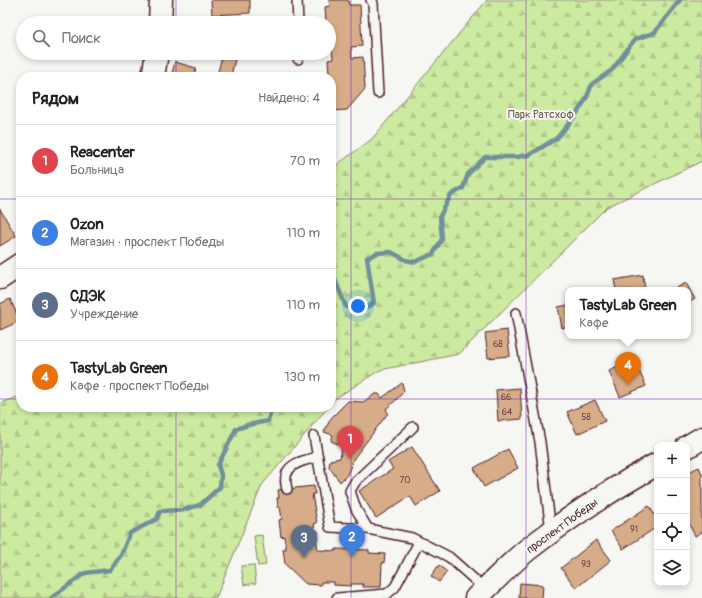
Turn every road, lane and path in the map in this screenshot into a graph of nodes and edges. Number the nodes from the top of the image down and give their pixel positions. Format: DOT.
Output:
graph roads {
  1 [pos="161,0"];
  2 [pos="297,0"];
  3 [pos="371,0"];
  4 [pos="160,16"];
  5 [pos="298,16"];
  6 [pos="156,60"];
  7 [pos="154,72"];
  8 [pos="378,93"];
  9 [pos="16,267"];
  10 [pos="0,278"];
  11 [pos="516,313"];
  12 [pos="413,427"];
  13 [pos="314,436"];
  14 [pos="702,438"];
  15 [pos="690,445"];
  16 [pos="318,457"];
  17 [pos="654,466"];
  18 [pos="287,489"];
  19 [pos="368,529"];
  20 [pos="551,533"];
  21 [pos="420,542"];
  22 [pos="481,594"];
  23 [pos="337,598"];
  1 -- 4 [label="main road"];
  2 -- 5 [label="lane"];
  3 -- 8 [label="lane"];
  6 -- 7 [label="main road"];
  9 -- 10 [label="main road"];
  11 -- 20 [label="lane"];
  12 -- 19 [label="lane"];
  13 -- 16 [label="lane"];
  14 -- 15 [label="main road"];
  16 -- 18 [label="lane"];
  16 -- 19 [label="lane"];
  17 -- 20 [label="main road, проспект Победы"];
  19 -- 21 [label="lane"];
  20 -- 22 [label="main road, проспект Победы"];
  21 -- 22 [label="lane"];
  21 -- 23 [label="lane"];
}
